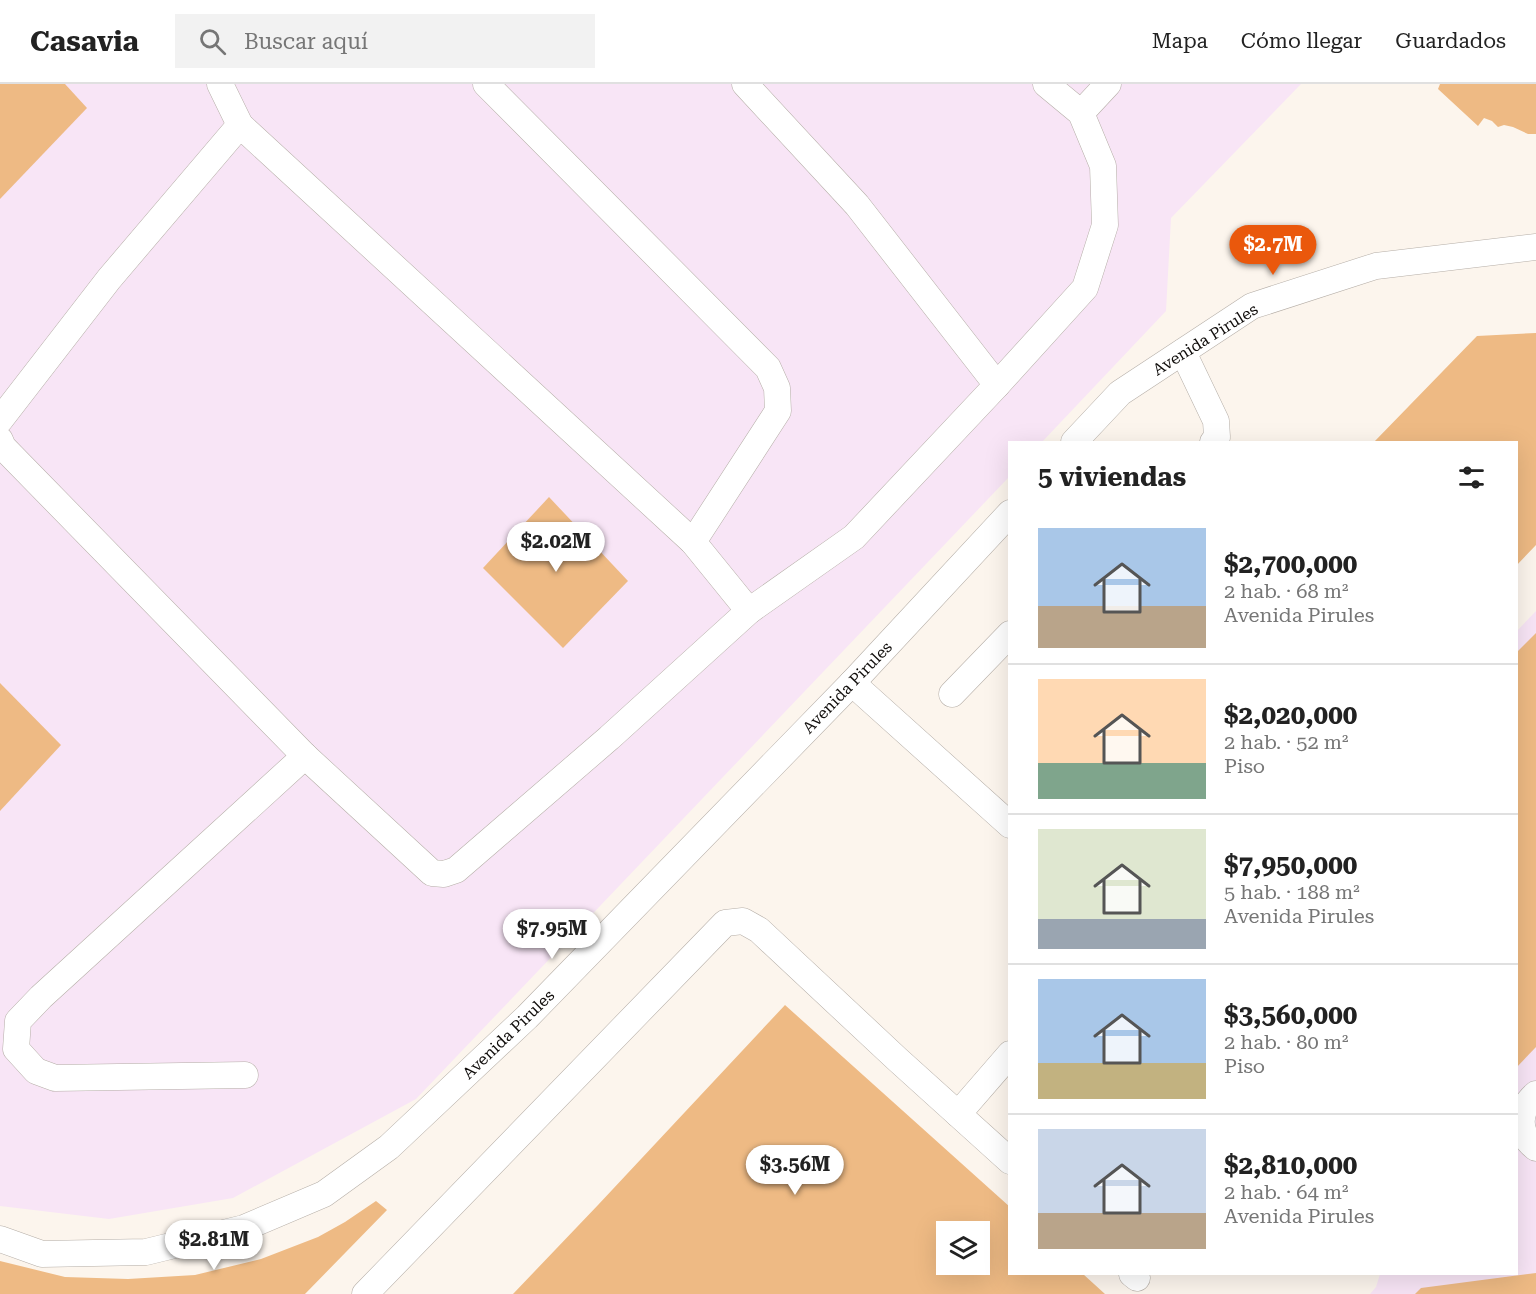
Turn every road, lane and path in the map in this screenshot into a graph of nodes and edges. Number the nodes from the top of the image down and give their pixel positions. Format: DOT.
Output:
graph roads {
  1 [pos="220,84"];
  2 [pos="486,84"];
  3 [pos="745,84"];
  4 [pos="1046,84"];
  5 [pos="1108,84"];
  6 [pos="1081,113"];
  7 [pos="240,125"];
  8 [pos="1536,247"];
  9 [pos="1183,352"];
  10 [pos="997,385"];
  11 [pos="0,420"];
  12 [pos="0,440"];
  13 [pos="1075,441"];
  14 [pos="1214,441"];
  15 [pos="1008,515"];
  16 [pos="693,542"];
  17 [pos="749,611"];
  18 [pos="1008,636"];
  19 [pos="852,683"];
  20 [pos="952,694"];
  21 [pos="305,756"];
  22 [pos="1008,823"];
  23 [pos="1008,1056"];
  24 [pos="245,1076"];
  25 [pos="1536,1094"];
  26 [pos="958,1114"];
  27 [pos="1536,1148"];
  28 [pos="1008,1159"];
  29 [pos="0,1239"];
  30 [pos="365,1294"];
  1 -- 7 [label="street"];
  2 -- 16 [label="street"];
  3 -- 10 [label="street"];
  4 -- 6 [label="street"];
  5 -- 6 [label="street"];
  6 -- 10 [label="street"];
  7 -- 11 [label="street"];
  7 -- 16 [label="street"];
  8 -- 9 [label="street, Avenida Pirules"];
  9 -- 13 [label="street, Avenida Pirules"];
  9 -- 14 [label="street"];
  10 -- 17 [label="street"];
  12 -- 21 [label="street"];
  15 -- 19 [label="street, Avenida Pirules"];
  16 -- 17 [label="street"];
  17 -- 21 [label="street"];
  18 -- 20 [label="street"];
  19 -- 22 [label="street"];
  19 -- 29 [label="street, Avenida Pirules"];
  21 -- 24 [label="street"];
  23 -- 26 [label="street"];
  25 -- 27 [label="street"];
  26 -- 28 [label="street"];
  26 -- 30 [label="street"];
}
